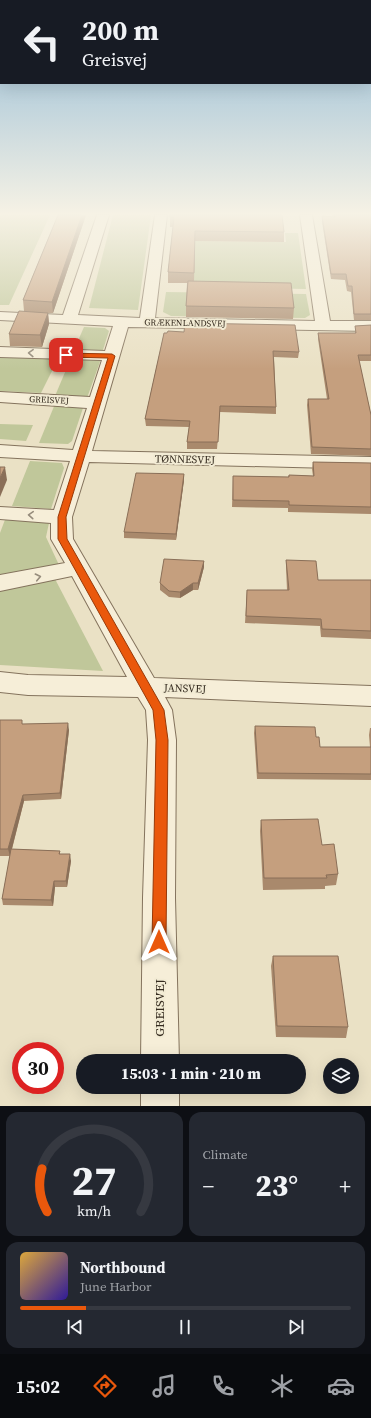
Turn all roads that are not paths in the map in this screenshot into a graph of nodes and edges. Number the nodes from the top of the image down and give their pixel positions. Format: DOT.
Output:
graph roads {
  1 [pos="86,267"];
  2 [pos="154,267"];
  3 [pos="314,267"];
  4 [pos="0,316"];
  5 [pos="69,320"];
  6 [pos="122,322"];
  7 [pos="147,322"];
  8 [pos="322,325"];
  9 [pos="371,326"];
  10 [pos="0,352"];
  11 [pos="112,356"];
  12 [pos="0,397"];
  13 [pos="98,403"];
  14 [pos="0,451"];
  15 [pos="81,456"];
  16 [pos="371,463"];
  17 [pos="0,512"];
  18 [pos="62,517"];
  19 [pos="77,568"];
  20 [pos="0,583"];
  21 [pos="0,682"];
  22 [pos="146,687"];
  23 [pos="371,696"];
  24 [pos="160,1054"];
  25 [pos="160,1094"];
  26 [pos="160,1106"];
  1 -- 5 [label="street"];
  2 -- 7 [label="street"];
  3 -- 8 [label="street"];
  4 -- 5 [label="street, GRÆKENLANDSVEJ"];
  5 -- 6 [label="street, GRÆKENLANDSVEJ"];
  6 -- 7 [label="street, GRÆKENLANDSVEJ"];
  6 -- 11 [label="street, GREISVEJ"];
  7 -- 8 [label="street, GRÆKENLANDSVEJ"];
  8 -- 9 [label="street, GRÆKENLANDSVEJ"];
  11 -- 10 [label="street, one-way"];
  11 -- 13 [label="street, GREISVEJ"];
  12 -- 13 [label="street, GREISVEJ"];
  13 -- 15 [label="street, GREISVEJ"];
  14 -- 15 [label="street, TØNNESVEJ"];
  15 -- 16 [label="street, TØNNESVEJ"];
  15 -- 18 [label="street, GREISVEJ"];
  18 -- 17 [label="street, one-way"];
  18 -- 19 [label="street, GREISVEJ"];
  20 -- 19 [label="street, one-way"];
  19 -- 22 [label="street, GREISVEJ"];
  21 -- 22 [label="street, JANSVEJ"];
  22 -- 23 [label="street, JANSVEJ"];
  22 -- 24 [label="street, GREISVEJ"];
  25 -- 26 [label="street"];
}
